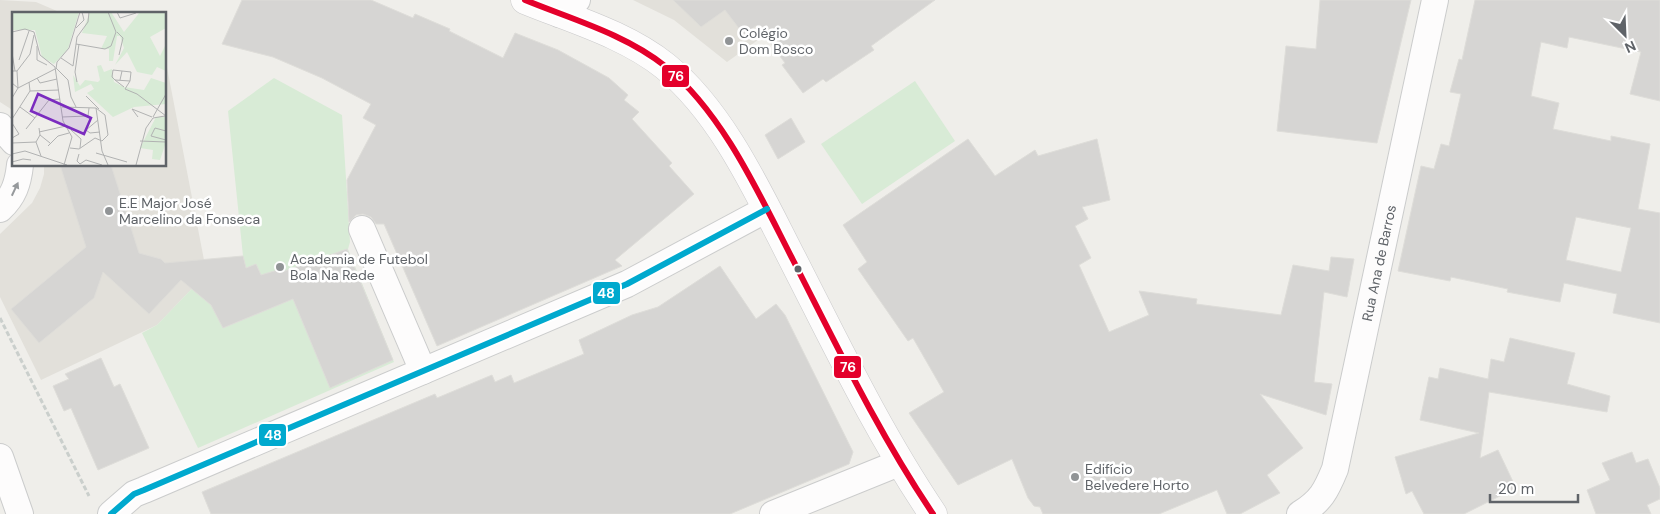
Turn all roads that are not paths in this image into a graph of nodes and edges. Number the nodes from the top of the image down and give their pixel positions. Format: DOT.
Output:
graph roads {
  1 [pos="525,0"];
  2 [pos="1435,0"];
  3 [pos="568,7"];
  4 [pos="0,126"];
  5 [pos="12,140"];
  6 [pos="20,166"];
  7 [pos="0,209"];
  8 [pos="767,209"];
  9 [pos="362,228"];
  10 [pos="423,371"];
  11 [pos="0,457"];
  12 [pos="899,462"];
  13 [pos="20,514"];
  14 [pos="111,514"];
  15 [pos="773,514"];
  16 [pos="933,514"];
  17 [pos="1300,514"];
  1 -- 3 [label="main road"];
  2 -- 17 [label="street, Rua Ana de Barros"];
  3 -- 8 [label="main road"];
  4 -- 5 [label="street"];
  7 -- 6 [label="street, one-way"];
  8 -- 10 [label="street"];
  8 -- 12 [label="main road"];
  9 -- 10 [label="street"];
  10 -- 14 [label="street"];
  11 -- 13 [label="street"];
  12 -- 15 [label="street"];
  12 -- 16 [label="main road"];
}
